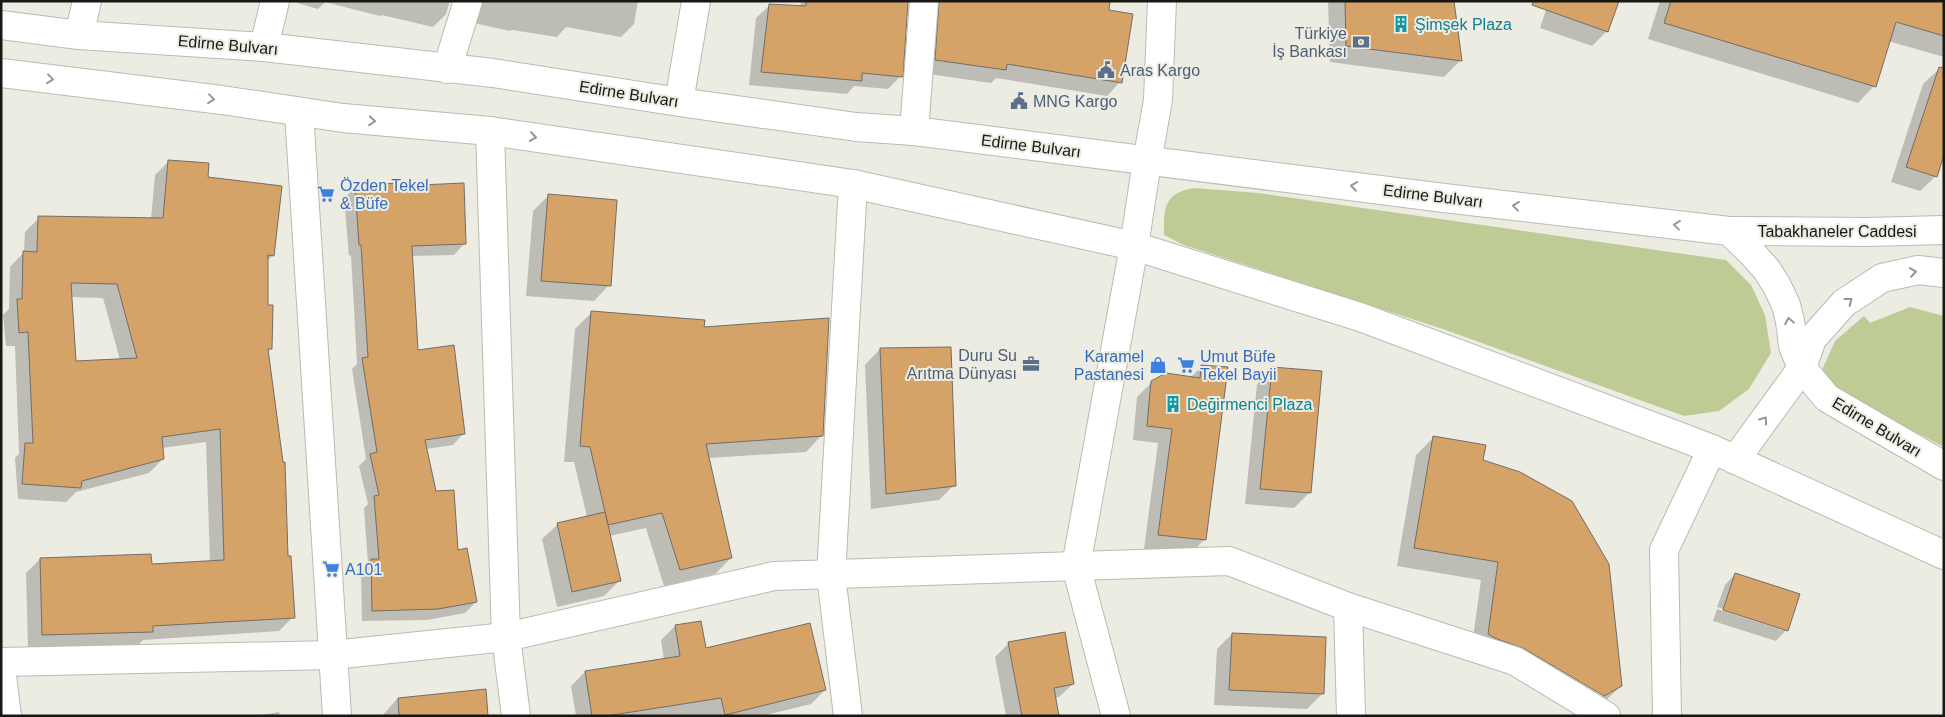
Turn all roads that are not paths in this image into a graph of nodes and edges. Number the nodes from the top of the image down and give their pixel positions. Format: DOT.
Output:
graph roads {
  1 [pos="87,1"];
  2 [pos="275,1"];
  3 [pos="468,1"];
  4 [pos="696,1"];
  5 [pos="924,1"];
  6 [pos="1162,1"];
  7 [pos="1,25"];
  8 [pos="79,36"];
  9 [pos="264,47"];
  10 [pos="448,69"];
  11 [pos="1,73"];
  12 [pos="679,102"];
  13 [pos="299,112"];
  14 [pos="490,131"];
  15 [pos="914,131"];
  16 [pos="1147,162"];
  17 [pos="853,184"];
  18 [pos="1944,230"];
  19 [pos="1729,231"];
  20 [pos="1884,232"];
  21 [pos="1134,246"];
  22 [pos="1944,274"];
  23 [pos="1882,278"];
  24 [pos="1802,368"];
  25 [pos="1724,454"];
  26 [pos="1944,466"];
  27 [pos="1944,555"];
  28 [pos="1076,566"];
  29 [pos="831,574"];
  30 [pos="1348,607"];
  31 [pos="506,637"];
  32 [pos="332,655"];
  33 [pos="1,662"];
  34 [pos="1,668"];
  35 [pos="7,716"];
  36 [pos="337,716"];
  37 [pos="516,716"];
  38 [pos="848,716"];
  39 [pos="1116,716"];
  40 [pos="1351,716"];
  41 [pos="1606,716"];
  42 [pos="1666,716"];
  1 -- 8 [label="main road"];
  2 -- 9 [label="main road"];
  3 -- 10 [label="main road"];
  4 -- 12 [label="main road"];
  5 -- 15 [label="main road"];
  6 -- 16 [label="main road"];
  7 -- 8 [label="main road, Edirne Bulvarı"];
  8 -- 9 [label="main road, Edirne Bulvarı"];
  9 -- 10 [label="main road, Edirne Bulvarı"];
  10 -- 12 [label="main road, Edirne Bulvarı"];
  11 -- 13 [label="main road, one-way"];
  12 -- 15 [label="main road, Edirne Bulvarı"];
  13 -- 14 [label="main road, one-way"];
  13 -- 32 [label="main road"];
  14 -- 17 [label="main road, one-way"];
  14 -- 31 [label="main road"];
  15 -- 16 [label="main road, Edirne Bulvarı"];
  19 -- 16 [label="main road, Edirne Bulvarı, one-way"];
  16 -- 21 [label="main road"];
  17 -- 21 [label="main road"];
  17 -- 29 [label="main road"];
  18 -- 20 [label="main road, Tabakhaneler Caddesi"];
  19 -- 20 [label="main road, Tabakhaneler Caddesi"];
  24 -- 19 [label="main road, Edirne Bulvarı, one-way"];
  20 -- 23 [label="main road"];
  21 -- 25 [label="main road"];
  21 -- 28 [label="main road"];
  23 -- 22 [label="main road, one-way"];
  24 -- 23 [label="main road, one-way"];
  25 -- 24 [label="main road, one-way"];
  24 -- 26 [label="main road, Edirne Bulvarı"];
  25 -- 27 [label="main road"];
  25 -- 42 [label="main road"];
  28 -- 29 [label="main road"];
  28 -- 30 [label="main road"];
  28 -- 39 [label="main road"];
  29 -- 31 [label="main road"];
  29 -- 38 [label="main road"];
  30 -- 40 [label="main road"];
  30 -- 41 [label="main road"];
  31 -- 32 [label="main road"];
  31 -- 37 [label="main road"];
  32 -- 33 [label="main road"];
  32 -- 36 [label="main road"];
  34 -- 35 [label="main road"];
}
